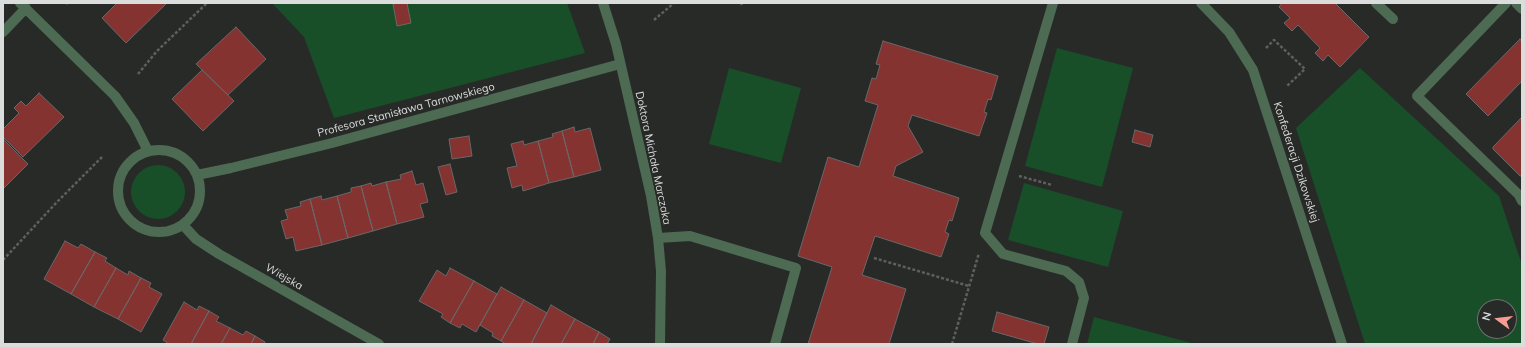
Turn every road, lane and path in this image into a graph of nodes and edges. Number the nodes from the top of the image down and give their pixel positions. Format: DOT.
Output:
graph roads {
  1 [pos="207,3"];
  2 [pos="603,3"];
  3 [pos="674,3"];
  4 [pos="1053,3"];
  5 [pos="1200,3"];
  6 [pos="1376,3"];
  7 [pos="1506,3"];
  8 [pos="1516,3"];
  9 [pos="23,6"];
  10 [pos="1522,9"];
  11 [pos="1393,19"];
  12 [pos="654,20"];
  13 [pos="3,32"];
  14 [pos="1266,48"];
  15 [pos="620,64"];
  16 [pos="138,74"];
  17 [pos="1287,86"];
  18 [pos="148,151"];
  19 [pos="102,157"];
  20 [pos="1004,171"];
  21 [pos="197,175"];
  22 [pos="1052,185"];
  23 [pos="1522,201"];
  24 [pos="183,225"];
  25 [pos="985,233"];
  26 [pos="658,238"];
  27 [pos="874,258"];
  28 [pos="3,260"];
  29 [pos="969,286"];
  30 [pos="379,344"];
  31 [pos="660,344"];
  32 [pos="775,344"];
  33 [pos="952,344"];
  34 [pos="1072,344"];
  35 [pos="1342,344"];
  1 -- 16 [label="path"];
  2 -- 15 [label="street, Doktora Michała Marczaka"];
  3 -- 12 [label="path"];
  4 -- 20 [label="street"];
  5 -- 35 [label="street, Konfederacji Dzikowskiej"];
  6 -- 11 [label="street"];
  7 -- 23 [label="street"];
  8 -- 10 [label="street"];
  9 -- 13 [label="street"];
  9 -- 18 [label="street"];
  14 -- 17 [label="path"];
  15 -- 21 [label="street, Profesora Stanisława Tarnowskiego"];
  15 -- 26 [label="street, Doktora Michała Marczaka"];
  18 -- 21 [label="street"];
  18 -- 24 [label="street"];
  19 -- 28 [label="path"];
  20 -- 22 [label="path"];
  20 -- 25 [label="street"];
  21 -- 24 [label="street"];
  24 -- 30 [label="street, Wiejska"];
  25 -- 29 [label="path"];
  25 -- 34 [label="street"];
  26 -- 31 [label="street, Doktora Michała Marczaka"];
  26 -- 32 [label="street"];
  27 -- 29 [label="path"];
  29 -- 33 [label="path"];
}
